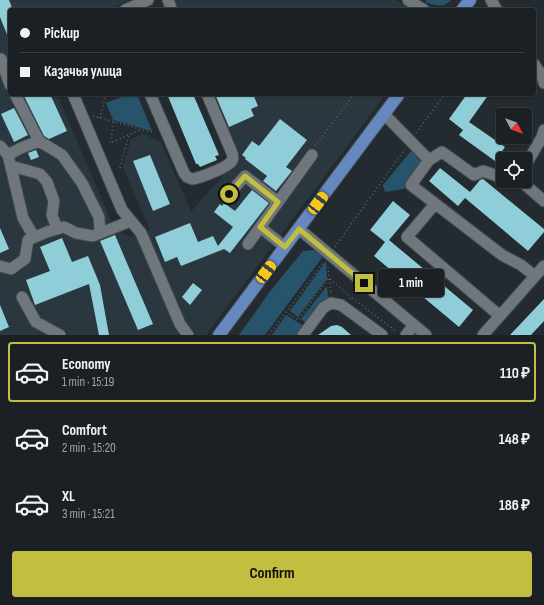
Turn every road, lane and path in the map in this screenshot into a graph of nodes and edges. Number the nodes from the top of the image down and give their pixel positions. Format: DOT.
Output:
graph roads {
  1 [pos="148,0"];
  2 [pos="408,0"];
  3 [pos="470,0"];
  4 [pos="129,8"];
  5 [pos="421,8"];
  6 [pos="464,8"];
  7 [pos="0,59"];
  8 [pos="536,67"];
  9 [pos="543,78"];
  10 [pos="8,79"];
  11 [pos="16,96"];
  12 [pos="77,96"];
  13 [pos="106,96"];
  14 [pos="151,96"];
  15 [pos="208,96"];
  16 [pos="352,96"];
  17 [pos="398,96"];
  18 [pos="444,96"];
  19 [pos="384,114"];
  20 [pos="93,116"];
  21 [pos="100,118"];
  22 [pos="114,122"];
  23 [pos="142,129"];
  24 [pos="544,130"];
  25 [pos="166,132"];
  26 [pos="130,134"];
  27 [pos="39,141"];
  28 [pos="410,141"];
  29 [pos="0,146"];
  30 [pos="532,154"];
  31 [pos="312,155"];
  32 [pos="429,160"];
  33 [pos="10,161"];
  34 [pos="120,168"];
  35 [pos="496,176"];
  36 [pos="529,188"];
  37 [pos="229,194"];
  38 [pos="544,201"];
  39 [pos="278,202"];
  40 [pos="435,204"];
  41 [pos="131,221"];
  42 [pos="260,227"];
  43 [pos="57,229"];
  44 [pos="299,229"];
  45 [pos="100,233"];
  46 [pos="34,237"];
  47 [pos="248,244"];
  48 [pos="285,247"];
  49 [pos="329,254"];
  50 [pos="0,266"];
  51 [pos="544,266"];
  52 [pos="535,276"];
  53 [pos="329,278"];
  54 [pos="351,296"];
  55 [pos="22,297"];
  56 [pos="331,303"];
  57 [pos="286,312"];
  58 [pos="500,316"];
  59 [pos="414,325"];
  60 [pos="60,335"];
  61 [pos="188,335"];
  62 [pos="219,335"];
  63 [pos="269,335"];
  64 [pos="303,335"];
  65 [pos="382,335"];
  66 [pos="406,335"];
  67 [pos="426,335"];
  68 [pos="483,335"];
  1 -- 4 [label="street"];
  2 -- 5 [label="street"];
  3 -- 6 [label="main road"];
  7 -- 10 [label="street"];
  8 -- 9 [label="street"];
  11 -- 27 [label="street"];
  12 -- 41 [label="street"];
  13 -- 21 [label="path"];
  14 -- 25 [label="street"];
  15 -- 25 [label="street"];
  16 -- 31 [label="path"];
  17 -- 19 [label="main road"];
  18 -- 28 [label="path"];
  19 -- 28 [label="street"];
  19 -- 44 [label="main road"];
  20 -- 21 [label="path"];
  21 -- 22 [label="path"];
  22 -- 23 [label="path"];
  22 -- 26 [label="path"];
  23 -- 25 [label="path"];
  23 -- 26 [label="path"];
  24 -- 30 [label="street"];
  26 -- 34 [label="path"];
  27 -- 33 [label="street"];
  27 -- 45 [label="street"];
  28 -- 32 [label="street"];
  28 -- 49 [label="path"];
  29 -- 33 [label="street"];
  31 -- 39 [label="street"];
  32 -- 35 [label="street"];
  32 -- 40 [label="street"];
  33 -- 43 [label="street"];
  33 -- 46 [label="street"];
  36 -- 38 [label="street"];
  37 -- 39 [label="street"];
  39 -- 42 [label="street"];
  40 -- 52 [label="street"];
  40 -- 58 [label="street"];
  41 -- 45 [label="street"];
  41 -- 61 [label="street"];
  42 -- 47 [label="street"];
  42 -- 48 [label="street"];
  43 -- 45 [label="street"];
  43 -- 46 [label="street"];
  44 -- 48 [label="main road"];
  44 -- 49 [label="street"];
  46 -- 50 [label="street"];
  48 -- 62 [label="main road"];
  49 -- 53 [label="path"];
  49 -- 57 [label="path"];
  49 -- 59 [label="street"];
  51 -- 52 [label="street"];
  52 -- 58 [label="street"];
  53 -- 54 [label="path"];
  53 -- 56 [label="path"];
  53 -- 57 [label="path"];
  55 -- 60 [label="street"];
  56 -- 64 [label="street"];
  56 -- 65 [label="street"];
  57 -- 63 [label="path"];
  58 -- 68 [label="street"];
  59 -- 66 [label="street"];
  59 -- 67 [label="street"];
}
